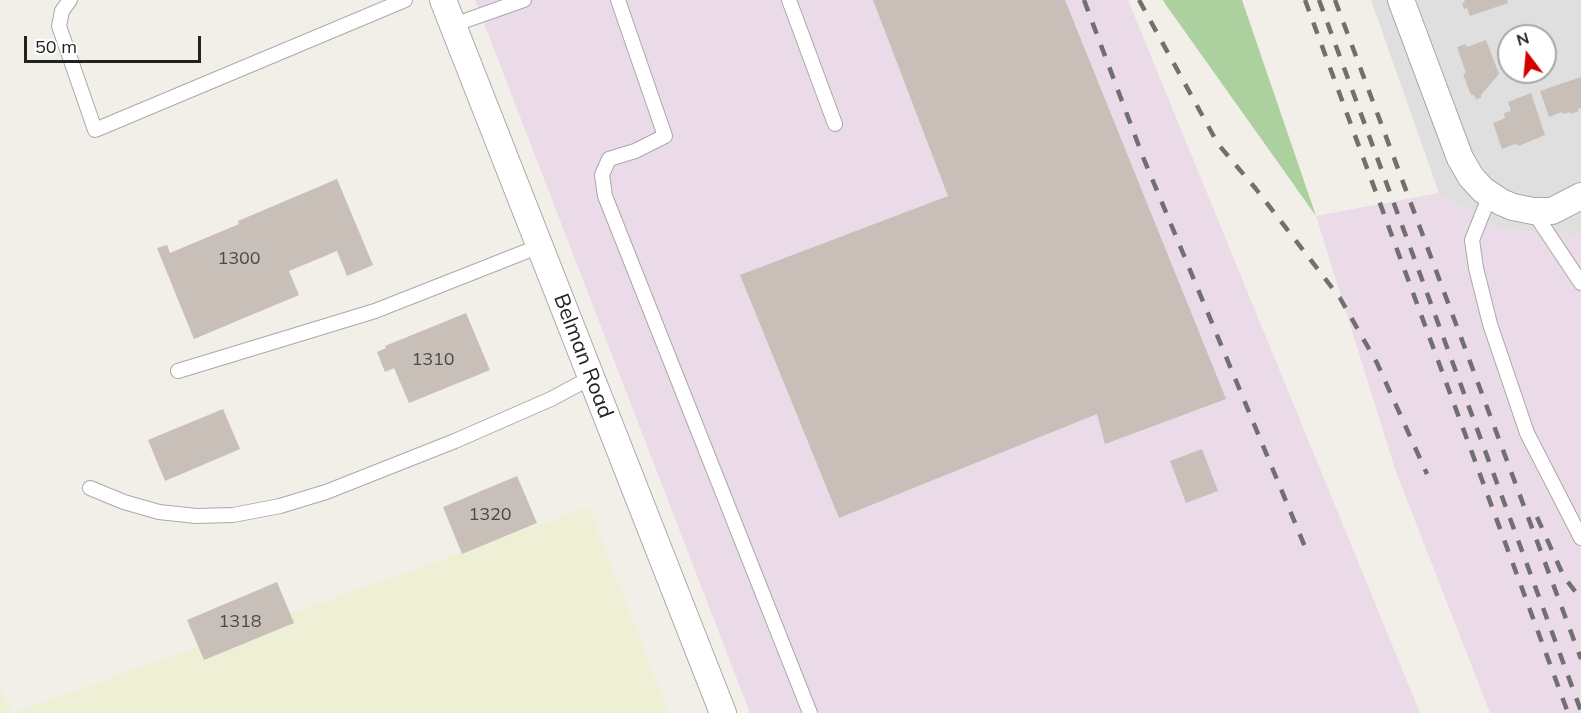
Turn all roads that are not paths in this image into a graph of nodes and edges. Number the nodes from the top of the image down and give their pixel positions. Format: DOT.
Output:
graph roads {
  1 [pos="70,0"];
  2 [pos="405,0"];
  3 [pos="442,0"];
  4 [pos="524,0"];
  5 [pos="618,0"];
  6 [pos="789,0"];
  7 [pos="1401,0"];
  8 [pos="453,25"];
  9 [pos="835,124"];
  10 [pos="1490,195"];
  11 [pos="1581,196"];
  12 [pos="1533,212"];
  13 [pos="540,246"];
  14 [pos="1581,284"];
  15 [pos="178,371"];
  16 [pos="592,377"];
  17 [pos="90,488"];
  18 [pos="1581,538"];
  19 [pos="723,713"];
  20 [pos="810,713"];
  1 -- 2 [label="lane"];
  3 -- 8 [label="street, Belman Road"];
  4 -- 8 [label="lane"];
  5 -- 20 [label="lane"];
  6 -- 9 [label="lane"];
  7 -- 10 [label="street"];
  8 -- 13 [label="street, Belman Road"];
  10 -- 12 [label="street"];
  10 -- 18 [label="lane"];
  11 -- 12 [label="street"];
  12 -- 14 [label="lane"];
  13 -- 15 [label="lane"];
  13 -- 16 [label="street, Belman Road"];
  16 -- 17 [label="lane"];
  16 -- 19 [label="street, Belman Road"];
}
